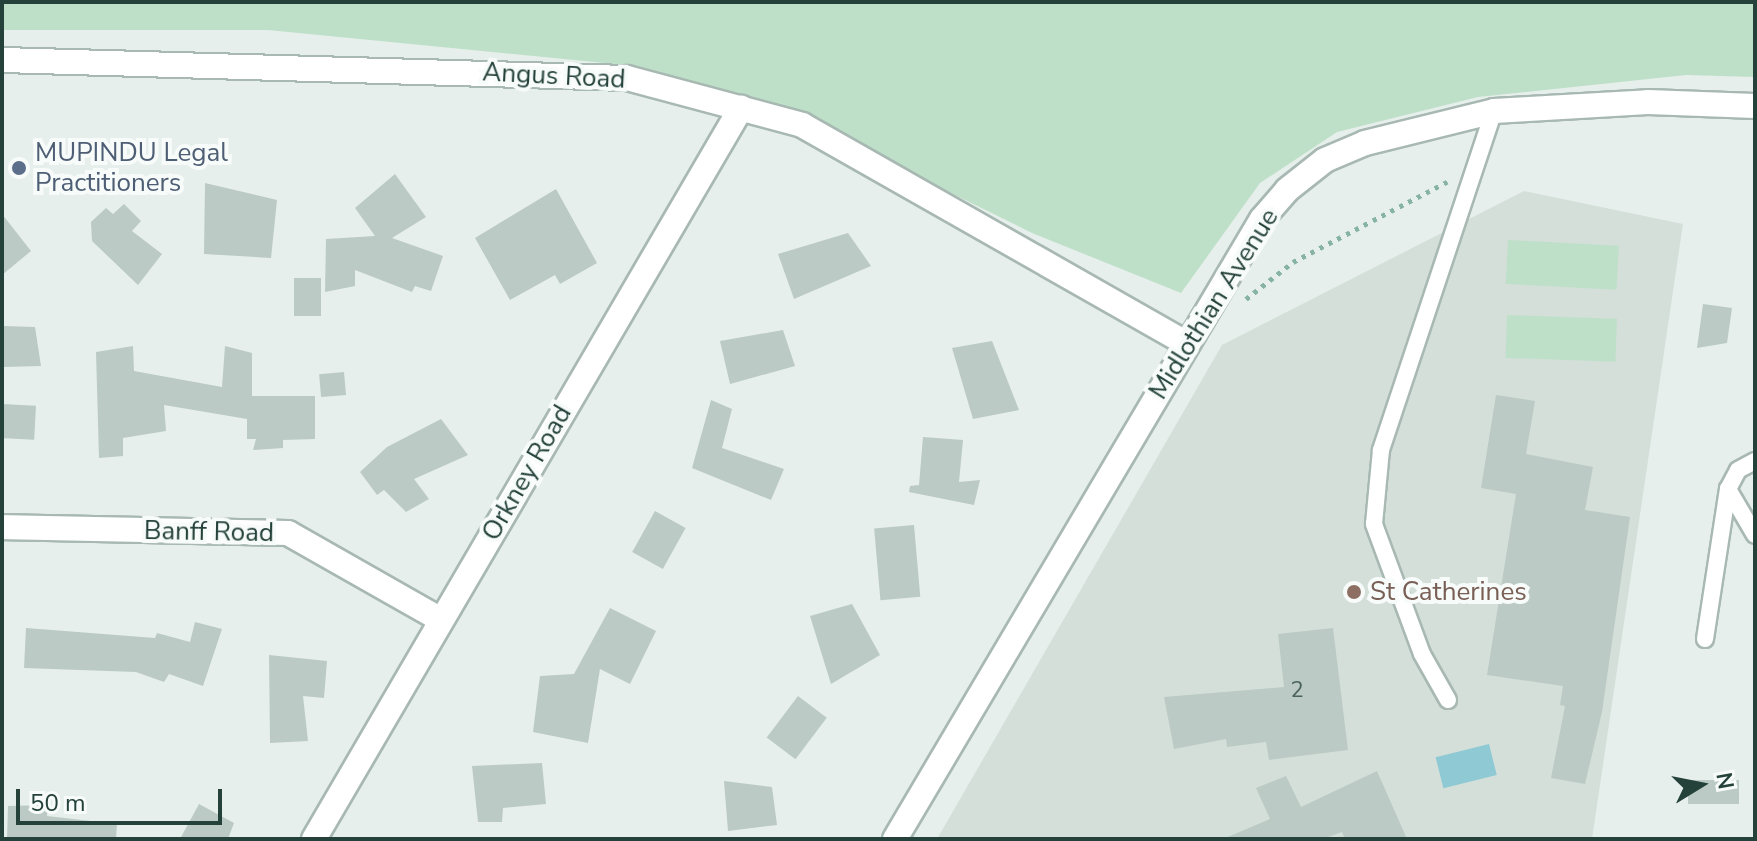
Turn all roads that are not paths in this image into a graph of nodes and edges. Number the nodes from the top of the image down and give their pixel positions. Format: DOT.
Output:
graph roads {
  1 [pos="2,60"];
  2 [pos="1755,106"];
  3 [pos="741,108"];
  4 [pos="1494,111"];
  5 [pos="1187,344"];
  6 [pos="1755,461"];
  7 [pos="1728,489"];
  8 [pos="2,527"];
  9 [pos="1755,535"];
  10 [pos="441,620"];
  11 [pos="1705,639"];
  12 [pos="1448,700"];
  13 [pos="314,839"];
  14 [pos="895,839"];
  1 -- 3 [label="street, Angus Road"];
  2 -- 4 [label="street, Midlothian Avenue"];
  3 -- 5 [label="street, Angus Road"];
  3 -- 10 [label="street, Orkney Road"];
  4 -- 5 [label="street, Midlothian Avenue"];
  4 -- 12 [label="lane"];
  5 -- 14 [label="street, Midlothian Avenue"];
  6 -- 7 [label="lane"];
  7 -- 9 [label="lane"];
  7 -- 11 [label="lane"];
  8 -- 10 [label="street, Banff Road"];
  10 -- 13 [label="street, Orkney Road"];
}
